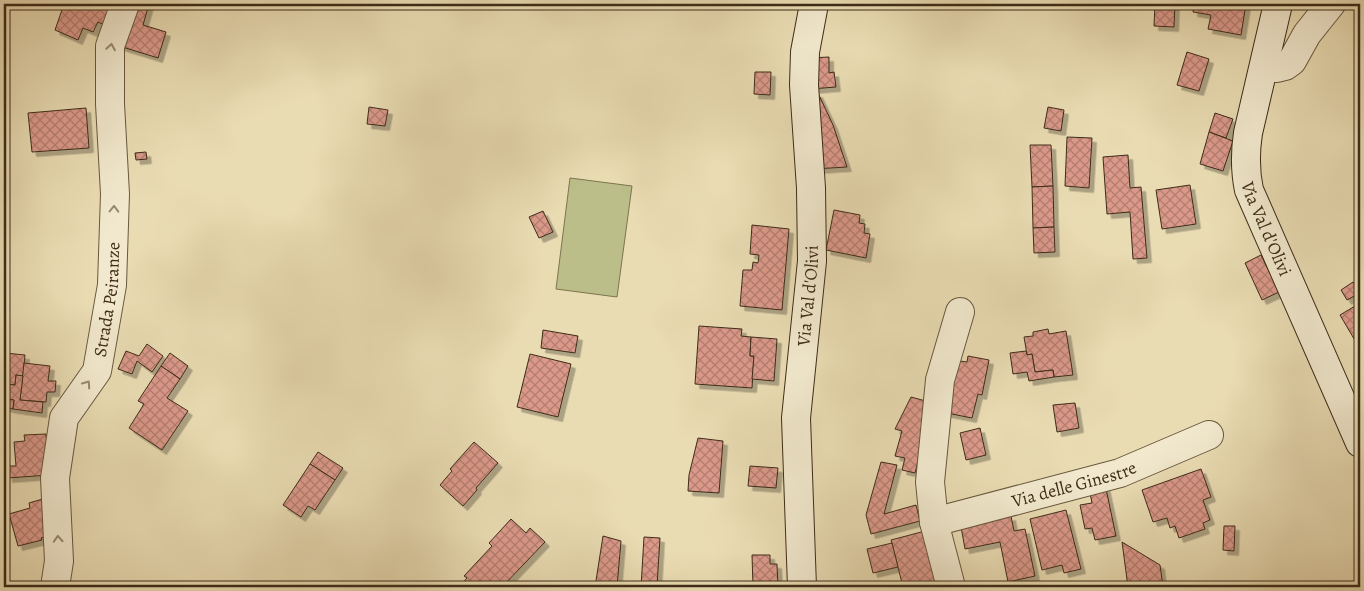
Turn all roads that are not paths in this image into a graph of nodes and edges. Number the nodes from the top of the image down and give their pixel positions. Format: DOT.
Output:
graph roads {
  1 [pos="125,4"];
  2 [pos="814,4"];
  3 [pos="1278,4"];
  4 [pos="1332,4"];
  5 [pos="1264,68"];
  6 [pos="960,312"];
  7 [pos="1209,435"];
  8 [pos="1360,443"];
  9 [pos="934,522"];
  10 [pos="55,587"];
  11 [pos="802,587"];
  12 [pos="951,587"];
  10 -- 1 [label="street, Strada Peiranze, one-way"];
  2 -- 11 [label="street, Via Val d'Olivi"];
  3 -- 5 [label="street, Via Val d'Olivi"];
  4 -- 5 [label="street"];
  5 -- 8 [label="street, Via Val d'Olivi"];
  6 -- 9 [label="street"];
  7 -- 9 [label="street, Via delle Ginestre"];
  9 -- 12 [label="street"];
}
